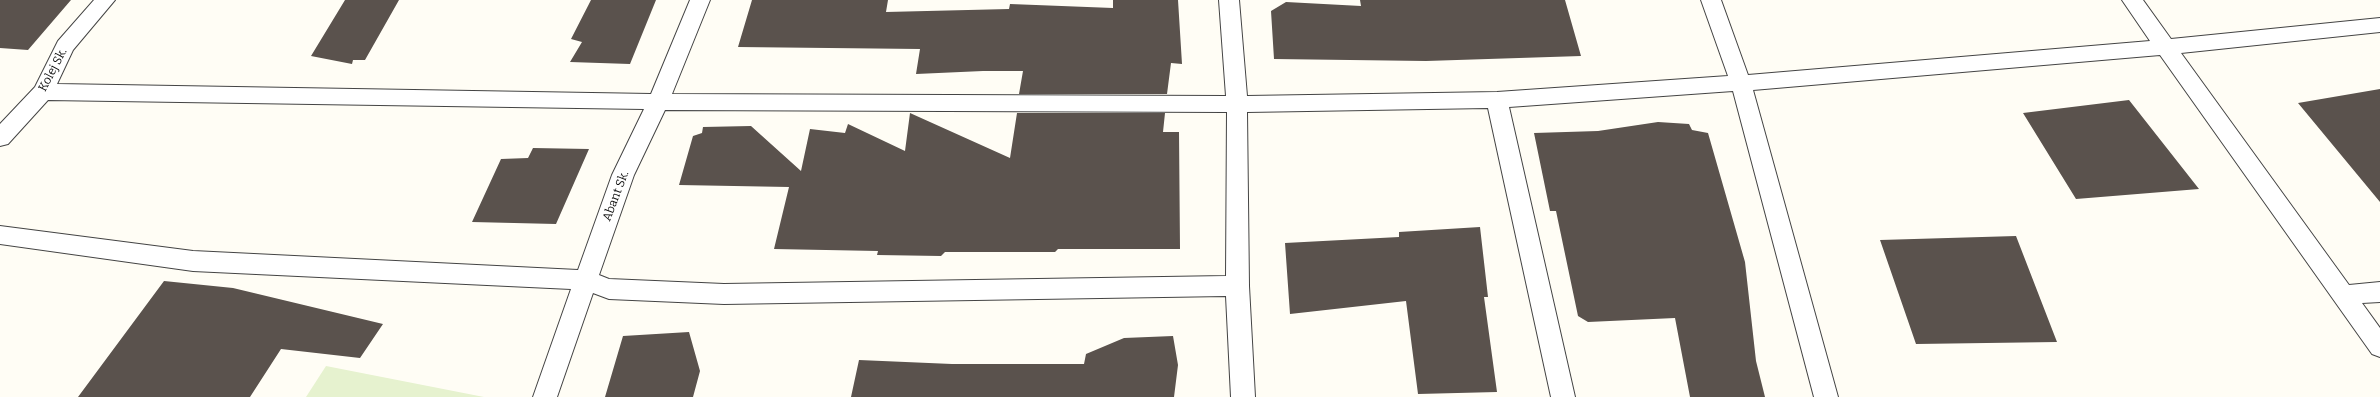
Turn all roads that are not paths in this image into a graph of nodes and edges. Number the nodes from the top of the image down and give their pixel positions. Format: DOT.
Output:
graph roads {
  1 [pos="105,0"];
  2 [pos="700,0"];
  3 [pos="1229,0"];
  4 [pos="1711,0"];
  5 [pos="2132,0"];
  6 [pos="2380,25"];
  7 [pos="2167,47"];
  8 [pos="1741,83"];
  9 [pos="43,92"];
  10 [pos="1497,100"];
  11 [pos="658,102"];
  12 [pos="1237,104"];
  13 [pos="0,138"];
  14 [pos="0,235"];
  15 [pos="585,280"];
  16 [pos="1237,286"];
  17 [pos="2380,292"];
  18 [pos="2342,295"];
  19 [pos="2380,347"];
  20 [pos="545,397"];
  21 [pos="1243,397"];
  22 [pos="1563,397"];
  23 [pos="1826,397"];
  1 -- 9 [label="street, Kolej Sk."];
  2 -- 11 [label="street, Abant Sk."];
  3 -- 12 [label="street"];
  4 -- 8 [label="street"];
  5 -- 7 [label="street"];
  6 -- 7 [label="street"];
  7 -- 8 [label="street"];
  7 -- 18 [label="street"];
  8 -- 10 [label="street"];
  8 -- 23 [label="street"];
  9 -- 11 [label="street"];
  9 -- 13 [label="street, Kolej Sk."];
  10 -- 12 [label="street"];
  10 -- 22 [label="street"];
  11 -- 12 [label="street"];
  11 -- 15 [label="street, Abant Sk."];
  12 -- 16 [label="street"];
  14 -- 15 [label="street"];
  15 -- 16 [label="street"];
  15 -- 20 [label="street, Abant Sk."];
  16 -- 21 [label="street"];
  17 -- 18 [label="street"];
  18 -- 19 [label="street"];
}
